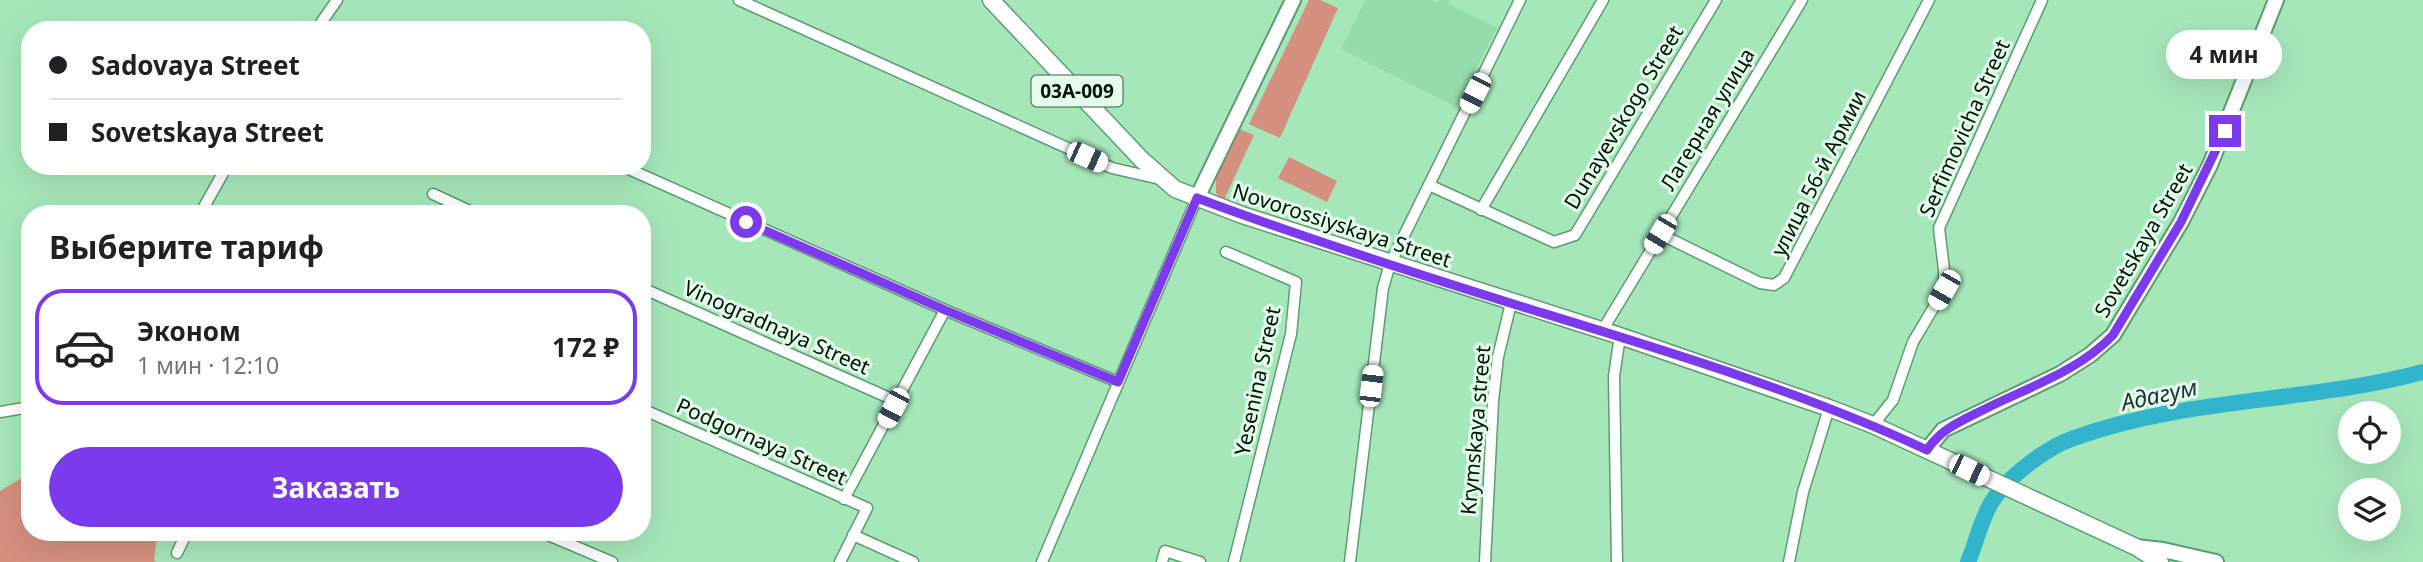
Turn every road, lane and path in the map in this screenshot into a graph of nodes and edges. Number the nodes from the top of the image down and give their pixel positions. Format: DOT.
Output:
graph roads {
  1 [pos="337,0"];
  2 [pos="739,0"];
  3 [pos="991,0"];
  4 [pos="1293,0"];
  5 [pos="1520,0"];
  6 [pos="1603,0"];
  7 [pos="1716,0"];
  8 [pos="1802,0"];
  9 [pos="1929,0"];
  10 [pos="2042,0"];
  11 [pos="2276,0"];
  12 [pos="322,21"];
  13 [pos="222,175"];
  14 [pos="642,175"];
  15 [pos="1163,180"];
  16 [pos="1429,185"];
  17 [pos="433,194"];
  18 [pos="1197,198"];
  19 [pos="205,205"];
  20 [pos="457,205"];
  21 [pos="1481,210"];
  22 [pos="1660,234"];
  23 [pos="1226,252"];
  24 [pos="1390,264"];
  25 [pos="651,292"];
  26 [pos="1511,303"];
  27 [pos="945,310"];
  28 [pos="1602,331"];
  29 [pos="1620,336"];
  30 [pos="1118,382"];
  31 [pos="896,401"];
  32 [pos="21,408"];
  33 [pos="1829,408"];
  34 [pos="0,412"];
  35 [pos="651,413"];
  36 [pos="1873,425"];
  37 [pos="1927,450"];
  38 [pos="844,499"];
  39 [pos="853,535"];
  40 [pos="183,541"];
  41 [pos="562,541"];
  42 [pos="2136,547"];
  43 [pos="177,553"];
  44 [pos="612,562"];
  45 [pos="840,562"];
  46 [pos="913,562"];
  47 [pos="1042,562"];
  48 [pos="1162,562"];
  49 [pos="1200,562"];
  50 [pos="1234,562"];
  51 [pos="1350,562"];
  52 [pos="1485,562"];
  53 [pos="1617,562"];
  54 [pos="1789,562"];
  55 [pos="2160,562"];
  56 [pos="2216,562"];
  1 -- 12 [label="street"];
  2 -- 15 [label="street, Novorossiyskaya Street"];
  3 -- 15 [label="main road, 03А-009"];
  4 -- 18 [label="main road"];
  5 -- 16 [label="street"];
  6 -- 21 [label="street"];
  7 -- 21 [label="street, Dunayevskogo Street"];
  8 -- 22 [label="street, Лагерная улица"];
  9 -- 22 [label="street, улица 56-й Армии"];
  10 -- 36 [label="street, Serfimovicha Street"];
  11 -- 37 [label="main road, Sovetskaya Street"];
  13 -- 19 [label="street"];
  14 -- 27 [label="street"];
  15 -- 18 [label="main road, Novorossiyskaya Street / 03А-009"];
  16 -- 21 [label="street"];
  16 -- 24 [label="street"];
  17 -- 20 [label="street"];
  18 -- 24 [label="main road, Novorossiyskaya Street / 03А-009"];
  18 -- 30 [label="street"];
  22 -- 28 [label="street, Лагерная улица"];
  23 -- 50 [label="street, Yesenina Street"];
  24 -- 26 [label="main road, Novorossiyskaya Street / 03А-009"];
  24 -- 51 [label="street"];
  25 -- 31 [label="street, Vinogradnaya Street"];
  26 -- 28 [label="main road, Novorossiyskaya Street / 03А-009"];
  26 -- 52 [label="street, Krymskaya street"];
  27 -- 30 [label="street"];
  27 -- 31 [label="street"];
  28 -- 29 [label="main road, Novorossiyskaya Street / 03А-009"];
  29 -- 33 [label="main road, Novorossiyskaya Street / 03А-009"];
  29 -- 53 [label="street"];
  30 -- 47 [label="street"];
  31 -- 38 [label="street"];
  32 -- 34 [label="street"];
  33 -- 36 [label="main road, Novorossiyskaya Street / 03А-009"];
  33 -- 54 [label="street"];
  35 -- 38 [label="street, Podgornaya Street"];
  36 -- 37 [label="main road, Novorossiyskaya Street / 03А-009"];
  37 -- 42 [label="main road, Novorossiyskaya Street / 03А-009"];
  38 -- 39 [label="street, Podgornaya Street"];
  39 -- 45 [label="street"];
  39 -- 46 [label="street"];
  40 -- 43 [label="street"];
  41 -- 44 [label="street"];
  42 -- 55 [label="main road, 03А-009"];
  42 -- 56 [label="main road"];
  48 -- 49 [label="street"];
}
